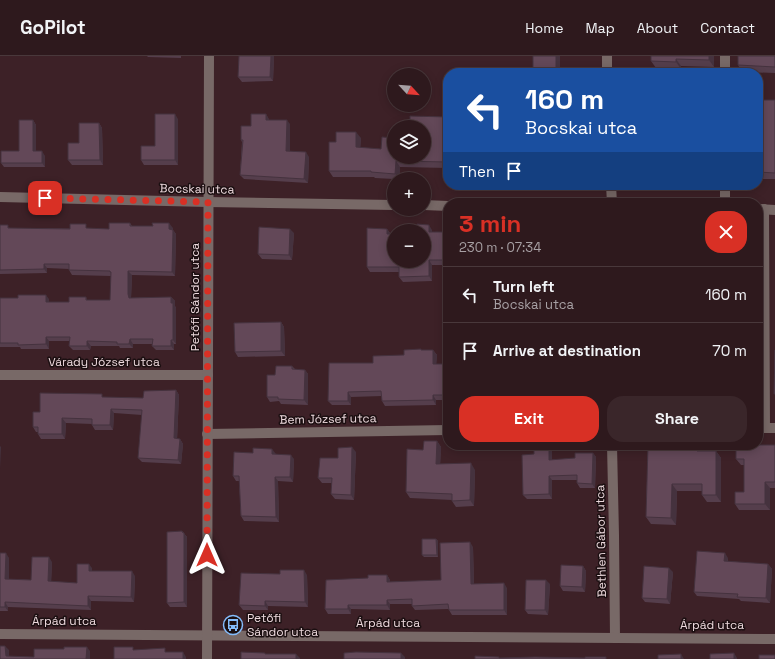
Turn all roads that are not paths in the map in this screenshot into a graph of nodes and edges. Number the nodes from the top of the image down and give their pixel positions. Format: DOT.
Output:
graph roads {
  1 [pos="209,56"];
  2 [pos="607,56"];
  3 [pos="726,56"];
  4 [pos="607,68"];
  5 [pos="725,68"];
  6 [pos="0,197"];
  7 [pos="208,202"];
  8 [pos="387,205"];
  9 [pos="431,205"];
  10 [pos="443,206"];
  11 [pos="763,209"];
  12 [pos="775,210"];
  13 [pos="763,297"];
  14 [pos="0,375"];
  15 [pos="208,375"];
  16 [pos="766,428"];
  17 [pos="443,430"];
  18 [pos="207,434"];
  19 [pos="612,450"];
  20 [pos="0,634"];
  21 [pos="207,635"];
  22 [pos="615,638"];
  23 [pos="775,639"];
  24 [pos="207,659"];
  1 -- 7 [label="street, Petőfi Sándor utca"];
  2 -- 4 [label="street"];
  3 -- 5 [label="street"];
  6 -- 7 [label="street, Bocskai utca"];
  7 -- 8 [label="street, Bocskai utca"];
  7 -- 15 [label="street, Petőfi Sándor utca"];
  9 -- 10 [label="street"];
  11 -- 12 [label="street"];
  13 -- 16 [label="street"];
  14 -- 15 [label="street, Várady József utca"];
  15 -- 18 [label="street, Petőfi Sándor utca"];
  17 -- 18 [label="street, Bem József utca"];
  18 -- 21 [label="street, Petőfi Sándor utca"];
  19 -- 22 [label="street, Bethlen Gábor utca"];
  20 -- 21 [label="street, Árpád utca"];
  21 -- 22 [label="street, Árpád utca"];
  21 -- 24 [label="street, Petőfi Sándor utca"];
  22 -- 23 [label="street, Árpád utca"];
}
